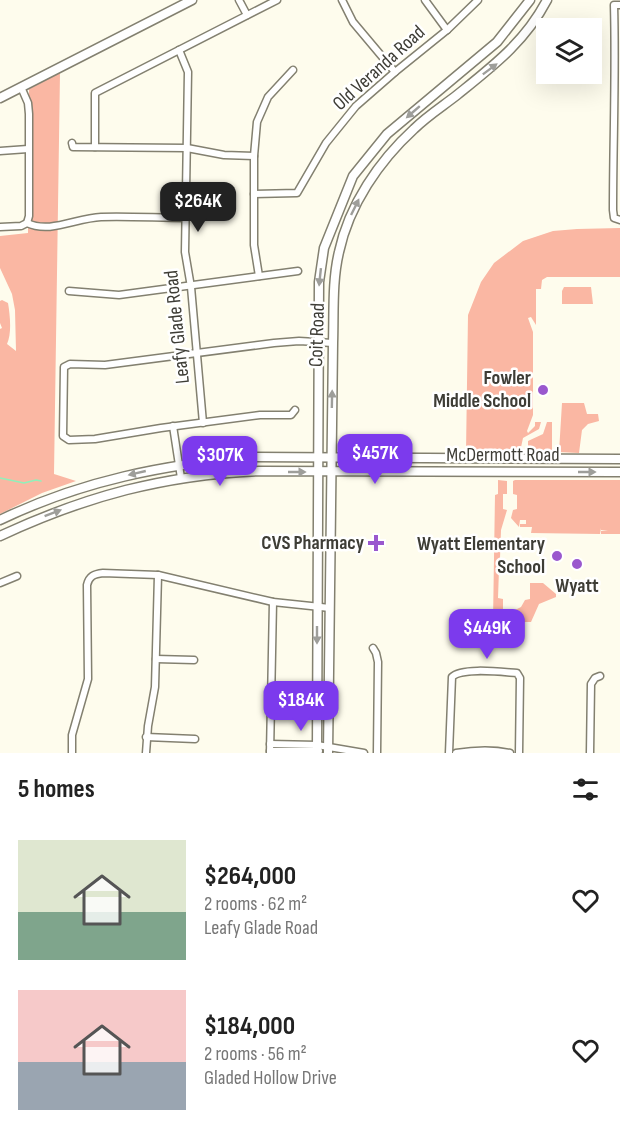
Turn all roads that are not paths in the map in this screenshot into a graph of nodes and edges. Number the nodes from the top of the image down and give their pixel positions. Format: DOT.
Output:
graph roads {
  1 [pos="192,0"];
  2 [pos="239,0"];
  3 [pos="277,0"];
  4 [pos="342,0"];
  5 [pos="425,0"];
  6 [pos="478,0"];
  7 [pos="530,0"];
  8 [pos="548,0"];
  9 [pos="617,5"];
  10 [pos="247,15"];
  11 [pos="447,30"];
  12 [pos="179,50"];
  13 [pos="294,70"];
  14 [pos="394,72"];
  15 [pos="618,76"];
  16 [pos="21,87"];
  17 [pos="434,94"];
  18 [pos="0,98"];
  19 [pos="448,102"];
  20 [pos="440,108"];
  21 [pos="72,143"];
  22 [pos="95,147"];
  23 [pos="187,148"];
  24 [pos="617,148"];
  25 [pos="28,149"];
  26 [pos="0,151"];
  27 [pos="254,156"];
  28 [pos="254,194"];
  29 [pos="186,218"];
  30 [pos="617,219"];
  31 [pos="27,223"];
  32 [pos="0,227"];
  33 [pos="298,271"];
  34 [pos="259,276"];
  35 [pos="191,287"];
  36 [pos="69,291"];
  37 [pos="319,342"];
  38 [pos="333,343"];
  39 [pos="197,354"];
  40 [pos="295,410"];
  41 [pos="203,423"];
  42 [pos="173,426"];
  43 [pos="319,457"];
  44 [pos="331,457"];
  45 [pos="458,458"];
  46 [pos="554,459"];
  47 [pos="620,459"];
  48 [pos="180,465"];
  49 [pos="318,471"];
  50 [pos="331,471"];
  51 [pos="458,472"];
  52 [pos="553,472"];
  53 [pos="620,472"];
  54 [pos="181,477"];
  55 [pos="0,520"];
  56 [pos="0,536"];
  57 [pos="317,539"];
  58 [pos="330,562"];
  59 [pos="158,575"];
  60 [pos="16,576"];
  61 [pos="0,583"];
  62 [pos="273,602"];
  63 [pos="317,607"];
  64 [pos="330,608"];
  65 [pos="373,648"];
  66 [pos="156,659"];
  67 [pos="194,660"];
  68 [pos="600,676"];
  69 [pos="146,737"];
  70 [pos="195,739"];
  71 [pos="270,744"];
  72 [pos="317,750"];
  73 [pos="328,751"];
  74 [pos="270,752"];
  75 [pos="72,753"];
  76 [pos="146,753"];
  77 [pos="363,753"];
  78 [pos="377,753"];
  79 [pos="449,753"];
  80 [pos="456,753"];
  81 [pos="510,753"];
  82 [pos="519,753"];
  83 [pos="590,753"];
  1 -- 16 [label="main road"];
  2 -- 10 [label="street"];
  3 -- 10 [label="street"];
  4 -- 14 [label="street"];
  5 -- 11 [label="street"];
  6 -- 11 [label="street, Old Veranda Road"];
  7 -- 17 [label="main road, Coit Road"];
  19 -- 8 [label="main road, Coit Road, one-way"];
  9 -- 15 [label="street"];
  10 -- 12 [label="street"];
  11 -- 14 [label="street, Old Veranda Road"];
  12 -- 22 [label="street"];
  12 -- 23 [label="street, Leafy Glade Road"];
  13 -- 27 [label="street"];
  14 -- 28 [label="street, Old Veranda Road"];
  15 -- 24 [label="street"];
  16 -- 18 [label="main road"];
  16 -- 25 [label="street"];
  17 -- 19 [label="main road"];
  17 -- 20 [label="main road"];
  17 -- 37 [label="main road, Coit Road, one-way"];
  19 -- 20 [label="main road, Coit Road"];
  38 -- 20 [label="main road, Coit Road, one-way"];
  21 -- 22 [label="street"];
  22 -- 23 [label="street"];
  23 -- 27 [label="street"];
  23 -- 29 [label="street, Leafy Glade Road"];
  24 -- 30 [label="street"];
  25 -- 26 [label="street"];
  25 -- 31 [label="street"];
  27 -- 28 [label="street"];
  28 -- 34 [label="street"];
  29 -- 31 [label="street"];
  29 -- 35 [label="street, Leafy Glade Road"];
  31 -- 32 [label="street"];
  33 -- 34 [label="street"];
  34 -- 35 [label="street"];
  35 -- 36 [label="street"];
  35 -- 39 [label="street, Leafy Glade Road"];
  37 -- 38 [label="street"];
  37 -- 39 [label="street"];
  37 -- 43 [label="main road, Coit Road"];
  44 -- 38 [label="main road, Coit Road, one-way"];
  39 -- 41 [label="street, Leafy Glade Road"];
  39 -- 42 [label="street"];
  40 -- 41 [label="street"];
  41 -- 42 [label="street"];
  42 -- 48 [label="street"];
  43 -- 44 [label="main road, McDermott Road"];
  43 -- 48 [label="main road, McDermott Road"];
  43 -- 49 [label="main road, Coit Road"];
  44 -- 45 [label="main road, McDermott Road"];
  44 -- 50 [label="main road, Coit Road"];
  45 -- 46 [label="main road, McDermott Road"];
  45 -- 51 [label="main road"];
  46 -- 47 [label="main road, McDermott Road"];
  46 -- 52 [label="main road"];
  48 -- 54 [label="street"];
  48 -- 55 [label="main road, McDermott Road, one-way"];
  49 -- 50 [label="main road, McDermott Road"];
  54 -- 49 [label="main road, McDermott Road, one-way"];
  49 -- 57 [label="main road, Coit Road"];
  50 -- 51 [label="main road, McDermott Road"];
  50 -- 58 [label="main road, Coit Road"];
  51 -- 52 [label="main road, McDermott Road"];
  52 -- 53 [label="main road, McDermott Road, one-way"];
  56 -- 54 [label="main road, McDermott Road, one-way"];
  57 -- 58 [label="main road"];
  57 -- 63 [label="main road, Coit Road"];
  58 -- 64 [label="main road, Coit Road"];
  59 -- 62 [label="street"];
  59 -- 66 [label="street"];
  59 -- 75 [label="street"];
  60 -- 61 [label="street"];
  62 -- 63 [label="street"];
  62 -- 71 [label="street"];
  63 -- 64 [label="street"];
  63 -- 72 [label="main road, Coit Road, one-way"];
  64 -- 73 [label="main road, Coit Road"];
  65 -- 78 [label="street"];
  66 -- 67 [label="street"];
  66 -- 69 [label="street"];
  68 -- 83 [label="street"];
  69 -- 70 [label="street"];
  69 -- 76 [label="street"];
  71 -- 72 [label="street"];
  71 -- 74 [label="street"];
  72 -- 73 [label="street"];
  72 -- 74 [label="street"];
  73 -- 77 [label="street"];
  79 -- 82 [label="street"];
  80 -- 81 [label="street"];
}
